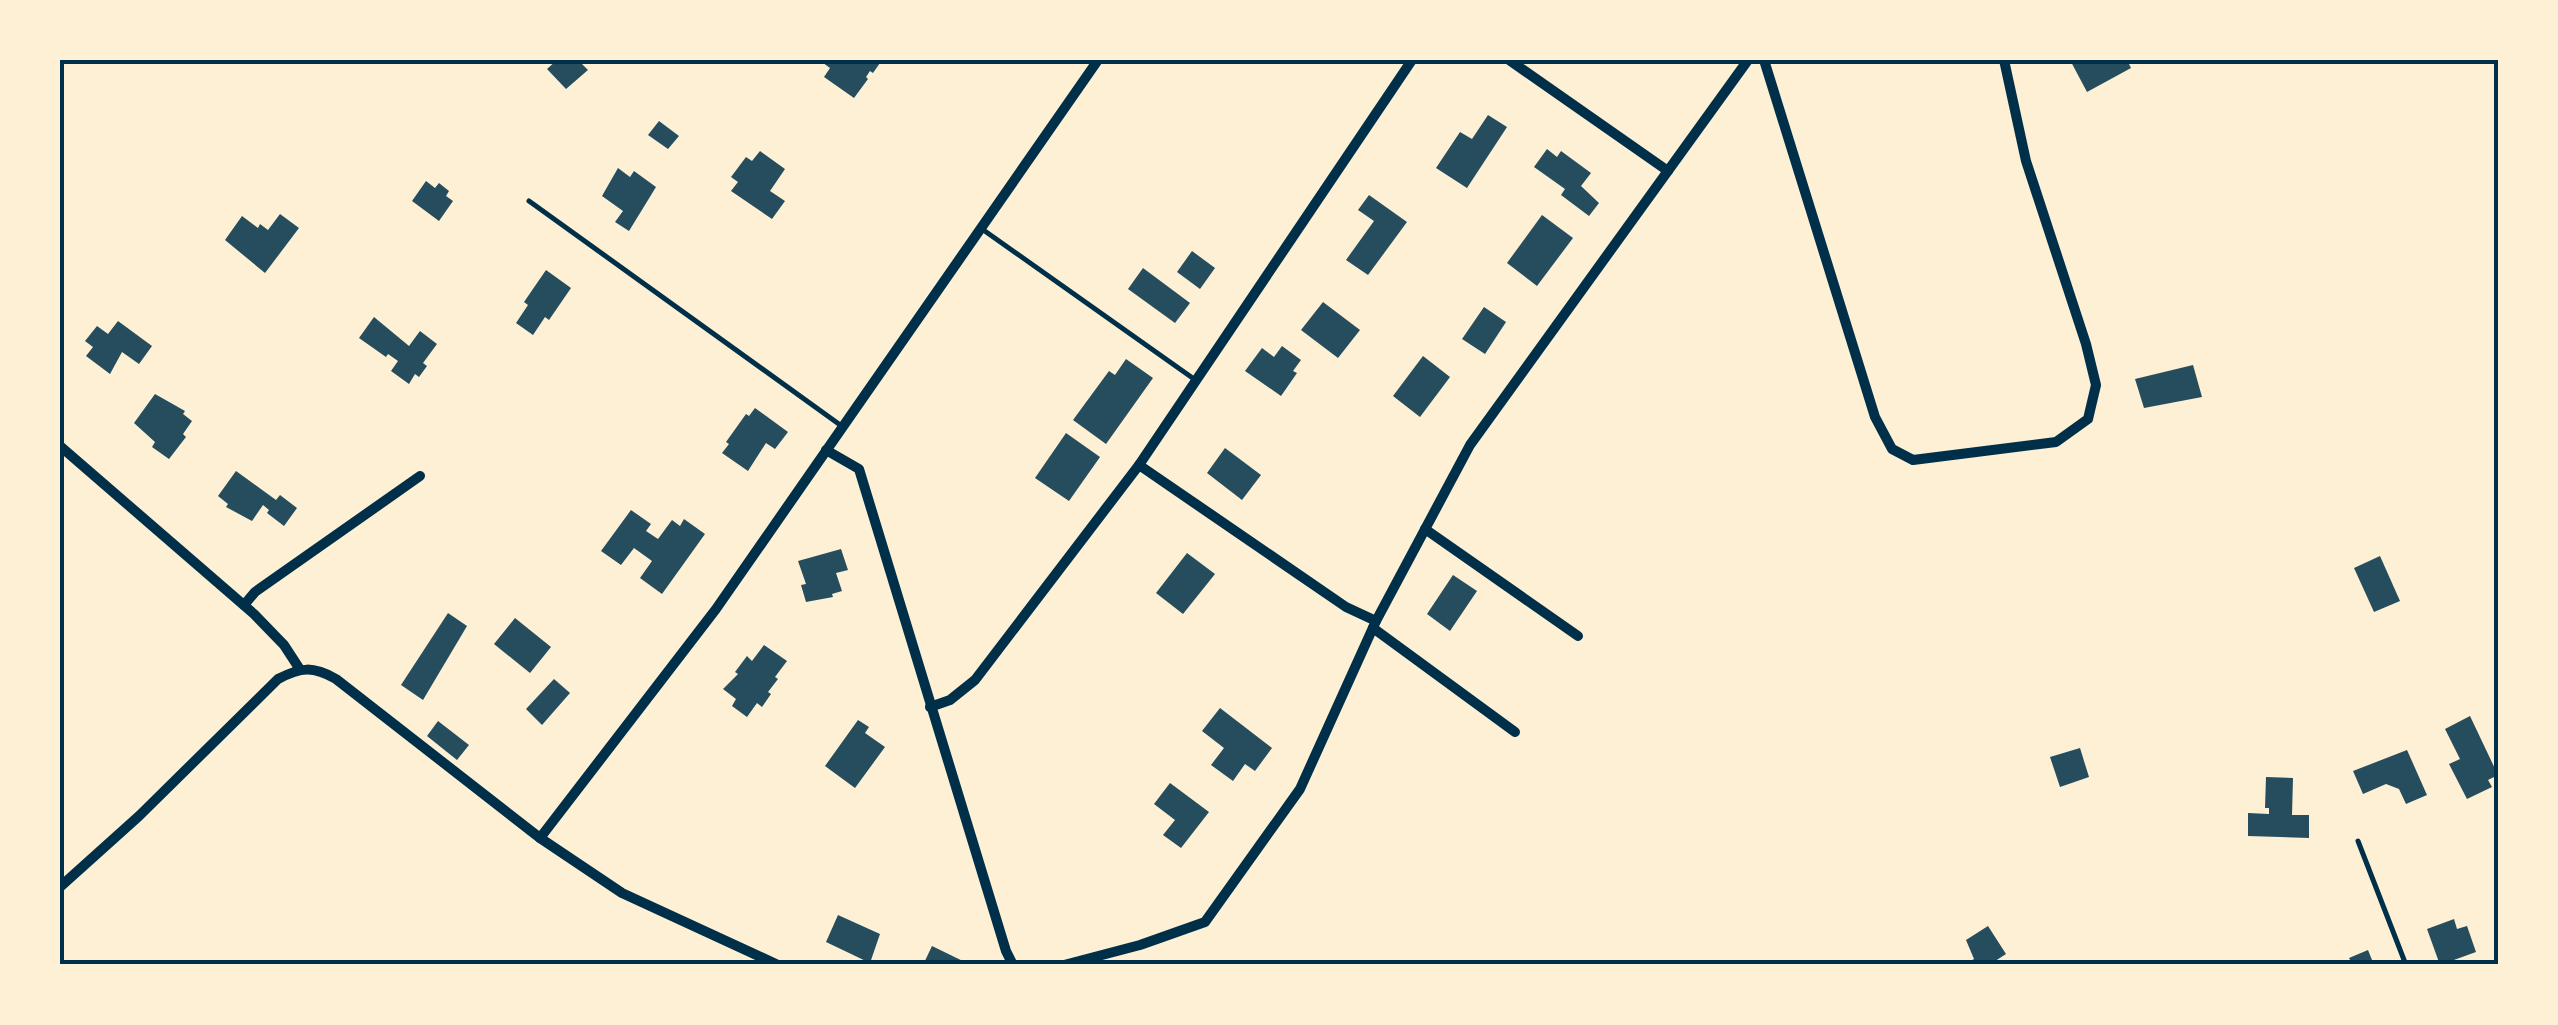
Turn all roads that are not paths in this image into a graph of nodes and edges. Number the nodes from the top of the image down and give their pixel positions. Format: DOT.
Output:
graph roads {
  1 [pos="1098,60"];
  2 [pos="1412,60"];
  3 [pos="1510,60"];
  4 [pos="1748,60"];
  5 [pos="1764,60"];
  6 [pos="2004,60"];
  7 [pos="1668,171"];
  8 [pos="528,200"];
  9 [pos="980,228"];
  10 [pos="1194,380"];
  11 [pos="843,427"];
  12 [pos="60,446"];
  13 [pos="826,450"];
  14 [pos="1138,464"];
  15 [pos="420,476"];
  16 [pos="1425,529"];
  17 [pos="244,605"];
  18 [pos="1374,625"];
  19 [pos="1578,636"];
  20 [pos="298,668"];
  21 [pos="930,706"];
  22 [pos="1515,732"];
  23 [pos="540,838"];
  24 [pos="2358,842"];
  25 [pos="60,887"];
  26 [pos="778,965"];
  27 [pos="1013,965"];
  28 [pos="1064,965"];
  29 [pos="2406,965"];
  1 -- 9 [label="street"];
  2 -- 10 [label="street"];
  3 -- 7 [label="street"];
  4 -- 7 [label="street"];
  5 -- 6 [label="street"];
  7 -- 16 [label="street"];
  8 -- 11 [label="lane"];
  9 -- 10 [label="lane"];
  9 -- 11 [label="street"];
  10 -- 14 [label="street"];
  11 -- 13 [label="street"];
  12 -- 17 [label="street"];
  13 -- 21 [label="street"];
  13 -- 23 [label="street"];
  14 -- 18 [label="street"];
  14 -- 21 [label="street"];
  15 -- 17 [label="street"];
  16 -- 18 [label="street"];
  16 -- 19 [label="street"];
  17 -- 20 [label="street"];
  18 -- 22 [label="street"];
  18 -- 28 [label="street"];
  20 -- 23 [label="street"];
  20 -- 25 [label="street"];
  21 -- 27 [label="street"];
  23 -- 26 [label="street"];
  24 -- 29 [label="lane"];
}
